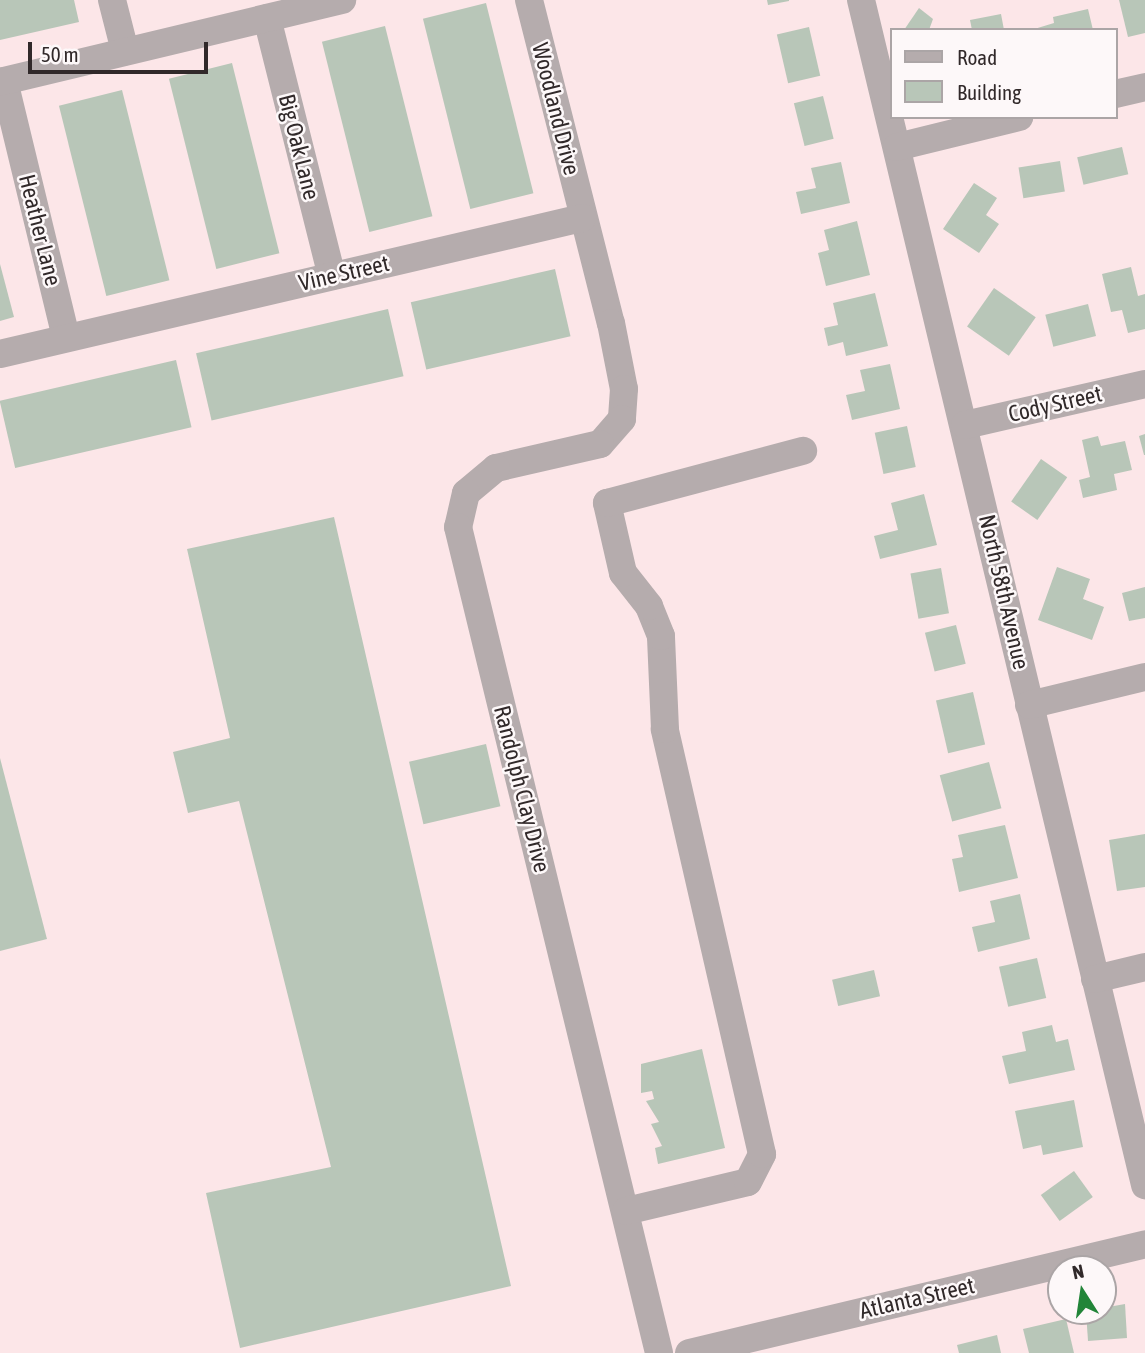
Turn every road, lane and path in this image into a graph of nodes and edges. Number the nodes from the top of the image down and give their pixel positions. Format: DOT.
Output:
graph roads {
  1 [pos="112,0"];
  2 [pos="342,0"];
  3 [pos="529,0"];
  4 [pos="860,0"];
  5 [pos="267,18"];
  6 [pos="125,51"];
  7 [pos="2,81"];
  8 [pos="1145,87"];
  9 [pos="1117,94"];
  10 [pos="1011,119"];
  11 [pos="897,147"];
  12 [pos="582,218"];
  13 [pos="332,276"];
  14 [pos="66,338"];
  15 [pos="0,354"];
  16 [pos="1145,384"];
  17 [pos="965,425"];
  18 [pos="803,451"];
  19 [pos="1145,677"];
  20 [pos="1030,705"];
  21 [pos="1145,967"];
  22 [pos="1095,979"];
  23 [pos="1145,1185"];
  24 [pos="626,1211"];
  25 [pos="1145,1244"];
  26 [pos="659,1353"];
  27 [pos="689,1353"];
  1 -- 6 [label="street"];
  2 -- 5 [label="street"];
  3 -- 12 [label="street, Woodland Drive"];
  4 -- 11 [label="street, North 58th Avenue"];
  5 -- 6 [label="street"];
  5 -- 13 [label="street, Big Oak Lane"];
  6 -- 7 [label="street"];
  7 -- 14 [label="street, Heather Lane"];
  8 -- 9 [label="street"];
  10 -- 11 [label="street"];
  11 -- 17 [label="street, North 58th Avenue"];
  12 -- 13 [label="street, Vine Street"];
  12 -- 24 [label="street, Randolph Clay Drive"];
  13 -- 14 [label="street, Vine Street"];
  14 -- 15 [label="street, Vine Street"];
  16 -- 17 [label="street, Cody Street"];
  17 -- 20 [label="street, North 58th Avenue"];
  18 -- 24 [label="street"];
  19 -- 20 [label="street"];
  20 -- 22 [label="street, North 58th Avenue"];
  21 -- 22 [label="street"];
  22 -- 23 [label="street, North 58th Avenue"];
  24 -- 26 [label="street, Randolph Clay Drive"];
  25 -- 27 [label="street, Atlanta Street"];
}
